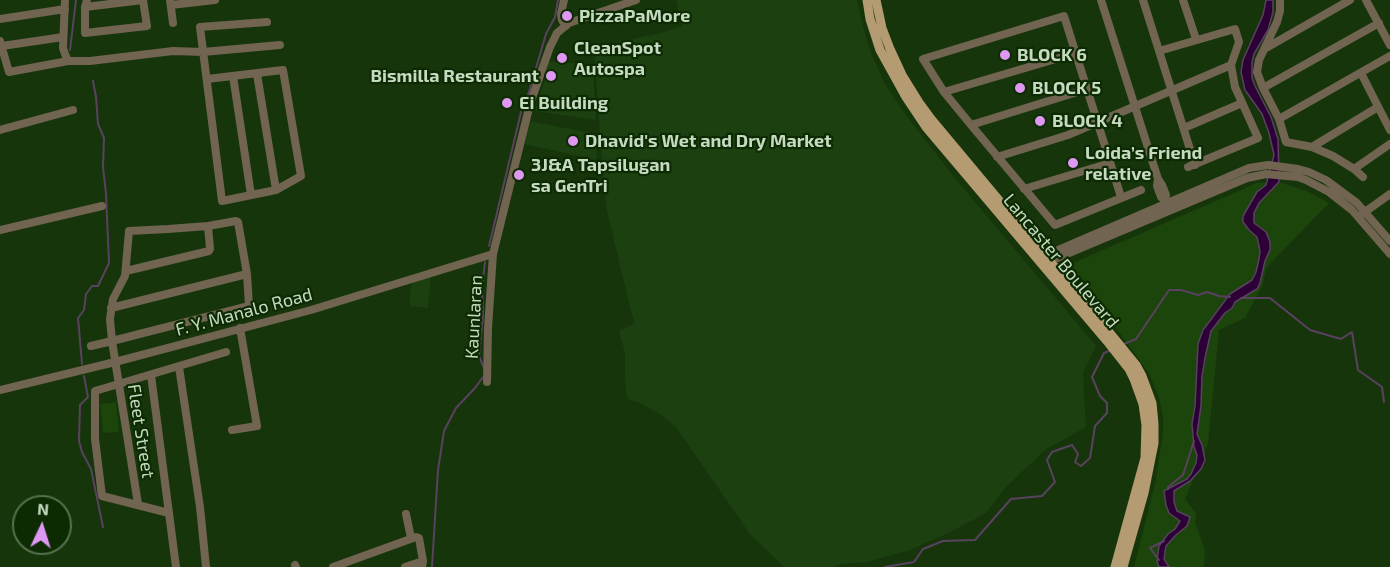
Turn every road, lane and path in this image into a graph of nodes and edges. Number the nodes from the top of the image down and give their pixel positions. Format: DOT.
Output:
graph roads {
  1 [pos="143,0"];
  2 [pos="215,0"];
  3 [pos="564,0"];
  4 [pos="636,0"];
  5 [pos="867,0"];
  6 [pos="876,0"];
  7 [pos="1101,0"];
  8 [pos="1143,0"];
  9 [pos="1183,0"];
  10 [pos="1280,0"];
  11 [pos="1350,0"];
  12 [pos="1366,0"];
  13 [pos="196,1"];
  14 [pos="86,3"];
  15 [pos="170,3"];
  16 [pos="65,4"];
  17 [pos="0,19"];
  18 [pos="173,22"];
  19 [pos="267,22"];
  20 [pos="1379,23"];
  21 [pos="566,26"];
  22 [pos="63,37"];
  23 [pos="1196,39"];
  24 [pos="1,43"];
  25 [pos="280,45"];
  26 [pos="1390,45"];
  27 [pos="1266,48"];
  28 [pos="1159,51"];
  29 [pos="203,52"];
  30 [pos="1076,52"];
  31 [pos="1390,57"];
  32 [pos="68,61"];
  33 [pos="1231,65"];
  34 [pos="1361,73"];
  35 [pos="258,74"];
  36 [pos="233,76"];
  37 [pos="207,79"];
  38 [pos="1263,88"];
  39 [pos="1087,89"];
  40 [pos="1172,90"];
  41 [pos="944,92"];
  42 [pos="1242,103"];
  43 [pos="1135,107"];
  44 [pos="1378,107"];
  45 [pos="73,110"];
  46 [pos="1279,119"];
  47 [pos="1097,122"];
  48 [pos="970,125"];
  49 [pos="1184,128"];
  50 [pos="0,130"];
  51 [pos="1390,130"];
  52 [pos="1390,144"];
  53 [pos="1312,147"];
  54 [pos="997,157"];
  55 [pos="1110,163"];
  56 [pos="1354,169"];
  57 [pos="1363,177"];
  58 [pos="1024,189"];
  59 [pos="276,190"];
  60 [pos="1141,190"];
  61 [pos="1390,194"];
  62 [pos="251,195"];
  63 [pos="1121,197"];
  64 [pos="1167,205"];
  65 [pos="102,206"];
  66 [pos="1362,214"];
  67 [pos="208,226"];
  68 [pos="0,230"];
  69 [pos="1390,241"];
  70 [pos="493,254"];
  71 [pos="1390,254"];
  72 [pos="1044,259"];
  73 [pos="126,271"];
  74 [pos="247,274"];
  75 [pos="111,308"];
  76 [pos="240,328"];
  77 [pos="112,340"];
  78 [pos="1115,345"];
  79 [pos="91,346"];
  80 [pos="226,352"];
  81 [pos="116,362"];
  82 [pos="179,367"];
  83 [pos="151,375"];
  84 [pos="487,382"];
  85 [pos="119,384"];
  86 [pos="0,390"];
  87 [pos="232,430"];
  88 [pos="138,504"];
  89 [pos="169,513"];
  90 [pos="406,514"];
  91 [pos="411,538"];
  92 [pos="422,564"];
  93 [pos="176,567"];
  94 [pos="206,567"];
  95 [pos="333,567"];
  96 [pos="405,567"];
  97 [pos="1115,567"];
  98 [pos="1123,567"];
  1 -- 14 [label="street"];
  1 -- 14 [label="street"];
  2 -- 13 [label="street"];
  3 -- 21 [label="street"];
  4 -- 21 [label="street"];
  5 -- 72 [label="main road, Lancaster Boulevard"];
  6 -- 72 [label="main road, Lancaster Boulevard"];
  7 -- 43 [label="street"];
  8 -- 28 [label="street"];
  9 -- 23 [label="street"];
  10 -- 27 [label="street"];
  11 -- 27 [label="street"];
  12 -- 20 [label="street"];
  13 -- 15 [label="street"];
  15 -- 18 [label="street"];
  16 -- 17 [label="street"];
  16 -- 22 [label="street"];
  19 -- 29 [label="street"];
  20 -- 26 [label="street"];
  20 -- 38 [label="street"];
  21 -- 70 [label="street, Kaunlaran"];
  22 -- 24 [label="street"];
  22 -- 32 [label="street"];
  23 -- 28 [label="street"];
  23 -- 33 [label="street"];
  24 -- 32 [label="street"];
  25 -- 29 [label="street"];
  27 -- 38 [label="street"];
  28 -- 40 [label="street"];
  29 -- 32 [label="street"];
  29 -- 37 [label="street"];
  30 -- 39 [label="street"];
  30 -- 41 [label="street"];
  30 -- 41 [label="street"];
  31 -- 34 [label="street"];
  33 -- 40 [label="street"];
  33 -- 42 [label="street"];
  34 -- 44 [label="street"];
  34 -- 46 [label="street"];
  35 -- 36 [label="street"];
  35 -- 59 [label="street"];
  35 -- 59 [label="street"];
  36 -- 37 [label="street"];
  36 -- 62 [label="street"];
  37 -- 62 [label="street"];
  38 -- 46 [label="street"];
  39 -- 47 [label="street"];
  39 -- 48 [label="street"];
  40 -- 43 [label="street"];
  40 -- 49 [label="street"];
  41 -- 48 [label="street"];
  42 -- 49 [label="street"];
  42 -- 49 [label="street"];
  43 -- 47 [label="street"];
  43 -- 64 [label="street"];
  44 -- 51 [label="street"];
  44 -- 53 [label="street"];
  45 -- 50 [label="street"];
  46 -- 53 [label="street"];
  47 -- 54 [label="street"];
  47 -- 55 [label="street"];
  48 -- 54 [label="street"];
  52 -- 56 [label="street"];
  53 -- 56 [label="street"];
  54 -- 58 [label="street"];
  55 -- 58 [label="street"];
  55 -- 63 [label="street"];
  56 -- 57 [label="street"];
  58 -- 63 [label="street"];
  59 -- 62 [label="street"];
  60 -- 63 [label="street"];
  61 -- 66 [label="street"];
  64 -- 66 [label="street"];
  64 -- 72 [label="street"];
  65 -- 68 [label="street"];
  66 -- 69 [label="street"];
  66 -- 71 [label="street"];
  67 -- 73 [label="street"];
  67 -- 73 [label="street"];
  67 -- 74 [label="street"];
  70 -- 76 [label="street, F. Y. Manalo Road"];
  70 -- 84 [label="street, Kaunlaran"];
  72 -- 78 [label="main road, Lancaster Boulevard"];
  73 -- 75 [label="street"];
  74 -- 75 [label="street"];
  74 -- 77 [label="street"];
  75 -- 77 [label="street, Fleet Street"];
  76 -- 81 [label="street, F. Y. Manalo Road"];
  76 -- 87 [label="street"];
  77 -- 79 [label="street"];
  77 -- 81 [label="street, Fleet Street"];
  78 -- 97 [label="main road, Lancaster Boulevard"];
  78 -- 98 [label="main road, Lancaster Boulevard"];
  80 -- 82 [label="street"];
  81 -- 85 [label="street, Fleet Street"];
  81 -- 86 [label="street, F. Y. Manalo Road"];
  82 -- 83 [label="street"];
  82 -- 94 [label="street"];
  83 -- 85 [label="street"];
  83 -- 89 [label="street"];
  85 -- 88 [label="street, Fleet Street"];
  85 -- 88 [label="street"];
  88 -- 89 [label="street"];
  89 -- 93 [label="street"];
  90 -- 91 [label="street"];
  91 -- 92 [label="street"];
  91 -- 95 [label="street"];
  92 -- 96 [label="street"];
}
